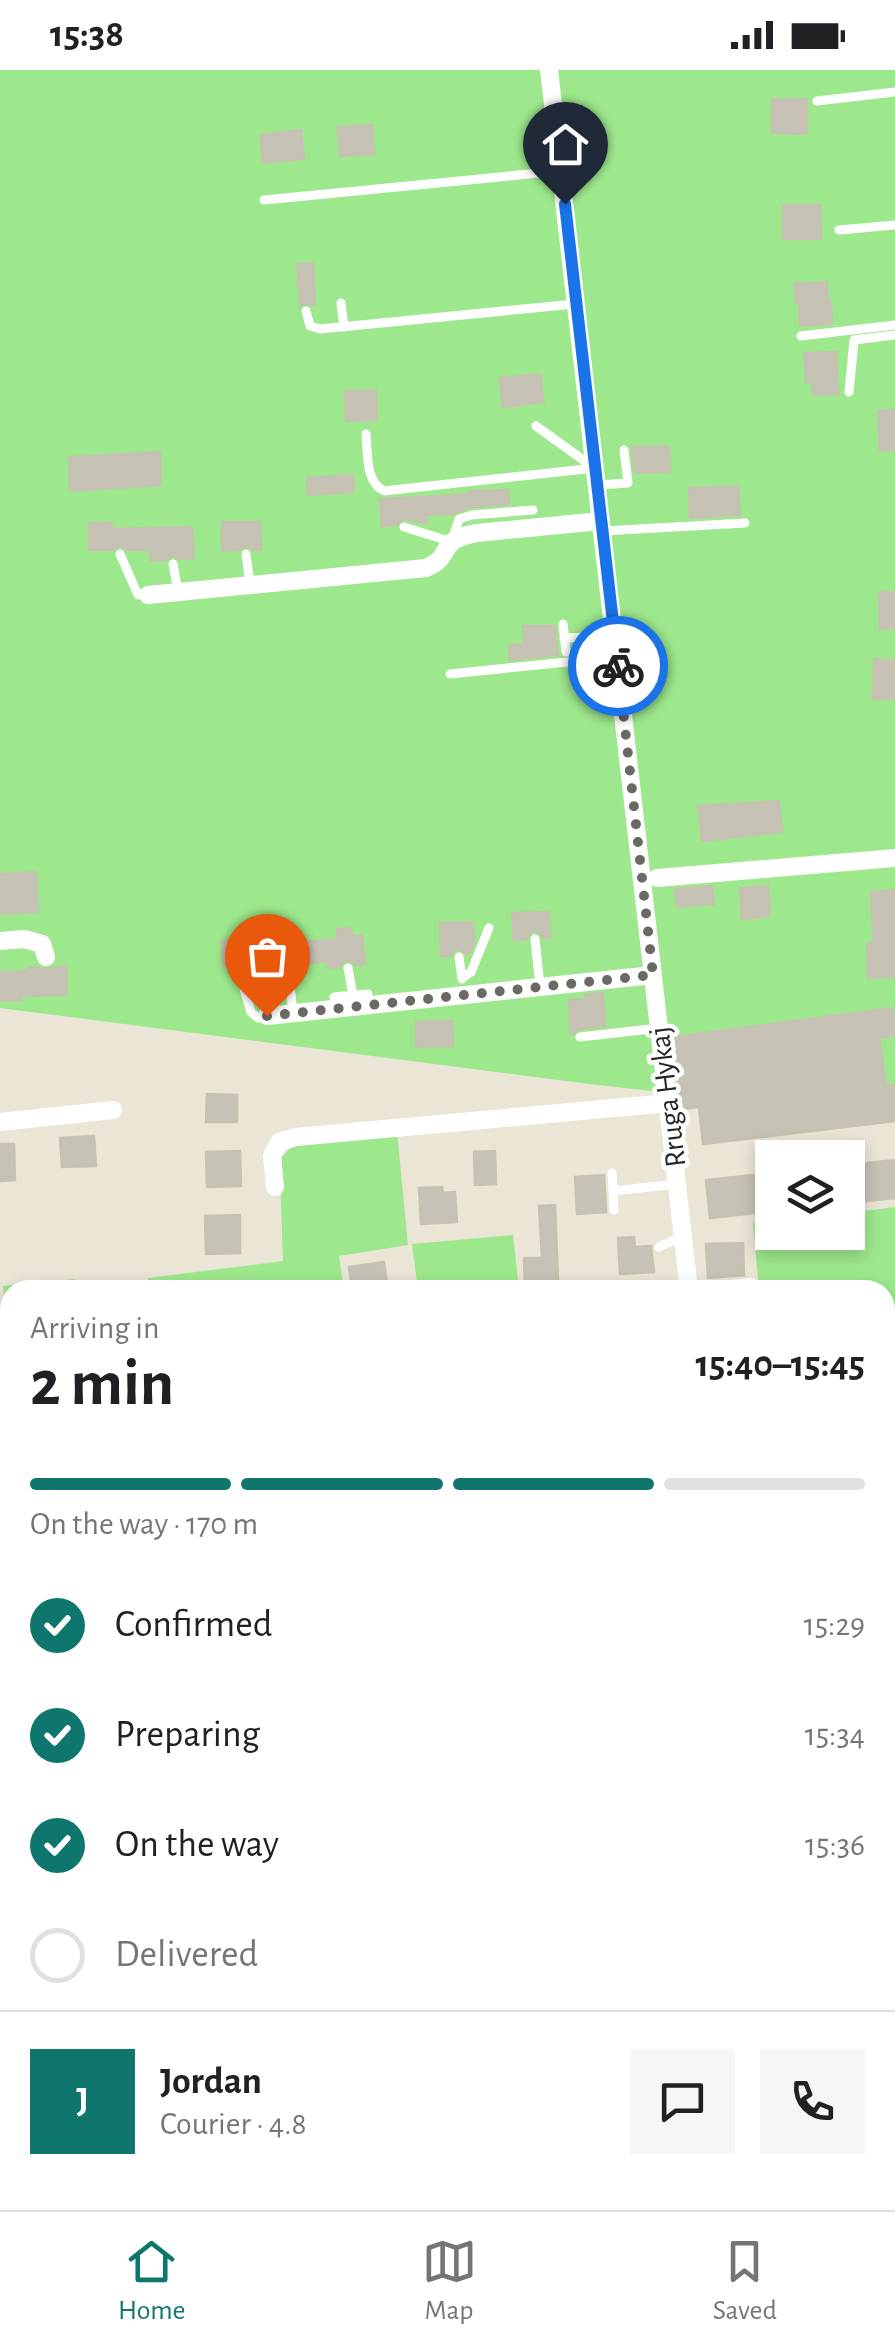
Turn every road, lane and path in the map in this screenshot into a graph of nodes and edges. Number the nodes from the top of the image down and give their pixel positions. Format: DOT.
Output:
graph roads {
  1 [pos="549,70"];
  2 [pos="895,92"];
  3 [pos="817,101"];
  4 [pos="561,171"];
  5 [pos="264,200"];
  6 [pos="895,225"];
  7 [pos="839,230"];
  8 [pos="341,303"];
  9 [pos="576,303"];
  10 [pos="306,311"];
  11 [pos="895,325"];
  12 [pos="344,327"];
  13 [pos="895,335"];
  14 [pos="801,336"];
  15 [pos="849,392"];
  16 [pos="536,426"];
  17 [pos="366,434"];
  18 [pos="624,450"];
  19 [pos="596,476"];
  20 [pos="533,510"];
  21 [pos="744,524"];
  22 [pos="602,526"];
  23 [pos="404,527"];
  24 [pos="457,539"];
  25 [pos="120,554"];
  26 [pos="246,554"];
  27 [pos="173,564"];
  28 [pos="250,585"];
  29 [pos="178,592"];
  30 [pos="148,594"];
  31 [pos="563,624"];
  32 [pos="614,636"];
  33 [pos="564,638"];
  34 [pos="566,652"];
  35 [pos="617,657"];
  36 [pos="450,674"];
  37 [pos="895,858"];
  38 [pos="657,878"];
  39 [pos="489,928"];
  40 [pos="535,939"];
  41 [pos="0,941"];
  42 [pos="46,957"];
  43 [pos="459,957"];
  44 [pos="288,967"];
  45 [pos="348,968"];
  46 [pos="239,972"];
  47 [pos="653,975"];
  48 [pos="463,986"];
  49 [pos="540,987"];
  50 [pos="334,997"];
  51 [pos="359,999"];
  52 [pos="294,1013"];
  53 [pos="267,1016"];
  54 [pos="659,1028"];
  55 [pos="580,1037"];
  56 [pos="668,1103"];
  57 [pos="114,1110"];
  58 [pos="0,1122"];
  59 [pos="612,1173"];
  60 [pos="677,1184"];
  61 [pos="275,1187"];
  62 [pos="613,1192"];
  63 [pos="614,1210"];
  64 [pos="684,1239"];
  65 [pos="660,1247"];
  66 [pos="688,1280"];
  1 -- 4 [label="street, Rruga Hykaj"];
  2 -- 3 [label="lane"];
  4 -- 5 [label="lane"];
  4 -- 9 [label="street, Rruga Hykaj"];
  6 -- 7 [label="lane"];
  8 -- 12 [label="lane"];
  9 -- 12 [label="lane"];
  9 -- 19 [label="street, Rruga Hykaj"];
  10 -- 12 [label="lane"];
  11 -- 14 [label="lane"];
  13 -- 15 [label="lane"];
  16 -- 19 [label="lane"];
  17 -- 19 [label="lane"];
  18 -- 19 [label="lane"];
  19 -- 22 [label="street, Rruga Hykaj"];
  20 -- 24 [label="lane"];
  21 -- 22 [label="lane"];
  22 -- 24 [label="street"];
  22 -- 32 [label="street, Rruga Hykaj"];
  23 -- 24 [label="lane"];
  24 -- 28 [label="street"];
  25 -- 30 [label="lane"];
  26 -- 28 [label="lane"];
  27 -- 29 [label="lane"];
  28 -- 29 [label="street"];
  29 -- 30 [label="street"];
  31 -- 33 [label="lane"];
  32 -- 33 [label="lane"];
  32 -- 35 [label="street, Rruga Hykaj"];
  33 -- 34 [label="lane"];
  35 -- 36 [label="lane"];
  35 -- 47 [label="street, Rruga Hykaj"];
  37 -- 38 [label="street"];
  39 -- 48 [label="lane"];
  40 -- 49 [label="lane"];
  41 -- 42 [label="street"];
  43 -- 48 [label="lane"];
  44 -- 52 [label="lane"];
  45 -- 51 [label="lane"];
  46 -- 53 [label="lane"];
  47 -- 49 [label="street"];
  47 -- 54 [label="street, Rruga Hykaj"];
  48 -- 49 [label="street"];
  48 -- 51 [label="street"];
  50 -- 51 [label="lane"];
  51 -- 52 [label="street"];
  52 -- 53 [label="street"];
  54 -- 55 [label="lane"];
  54 -- 56 [label="street, Rruga Hykaj"];
  56 -- 60 [label="street, Rruga Hykaj"];
  56 -- 61 [label="street"];
  57 -- 58 [label="street"];
  59 -- 62 [label="lane"];
  60 -- 62 [label="lane"];
  60 -- 64 [label="street, Rruga Hykaj"];
  62 -- 63 [label="lane"];
  64 -- 65 [label="lane"];
  64 -- 66 [label="street, Rruga Hykaj"];
}
